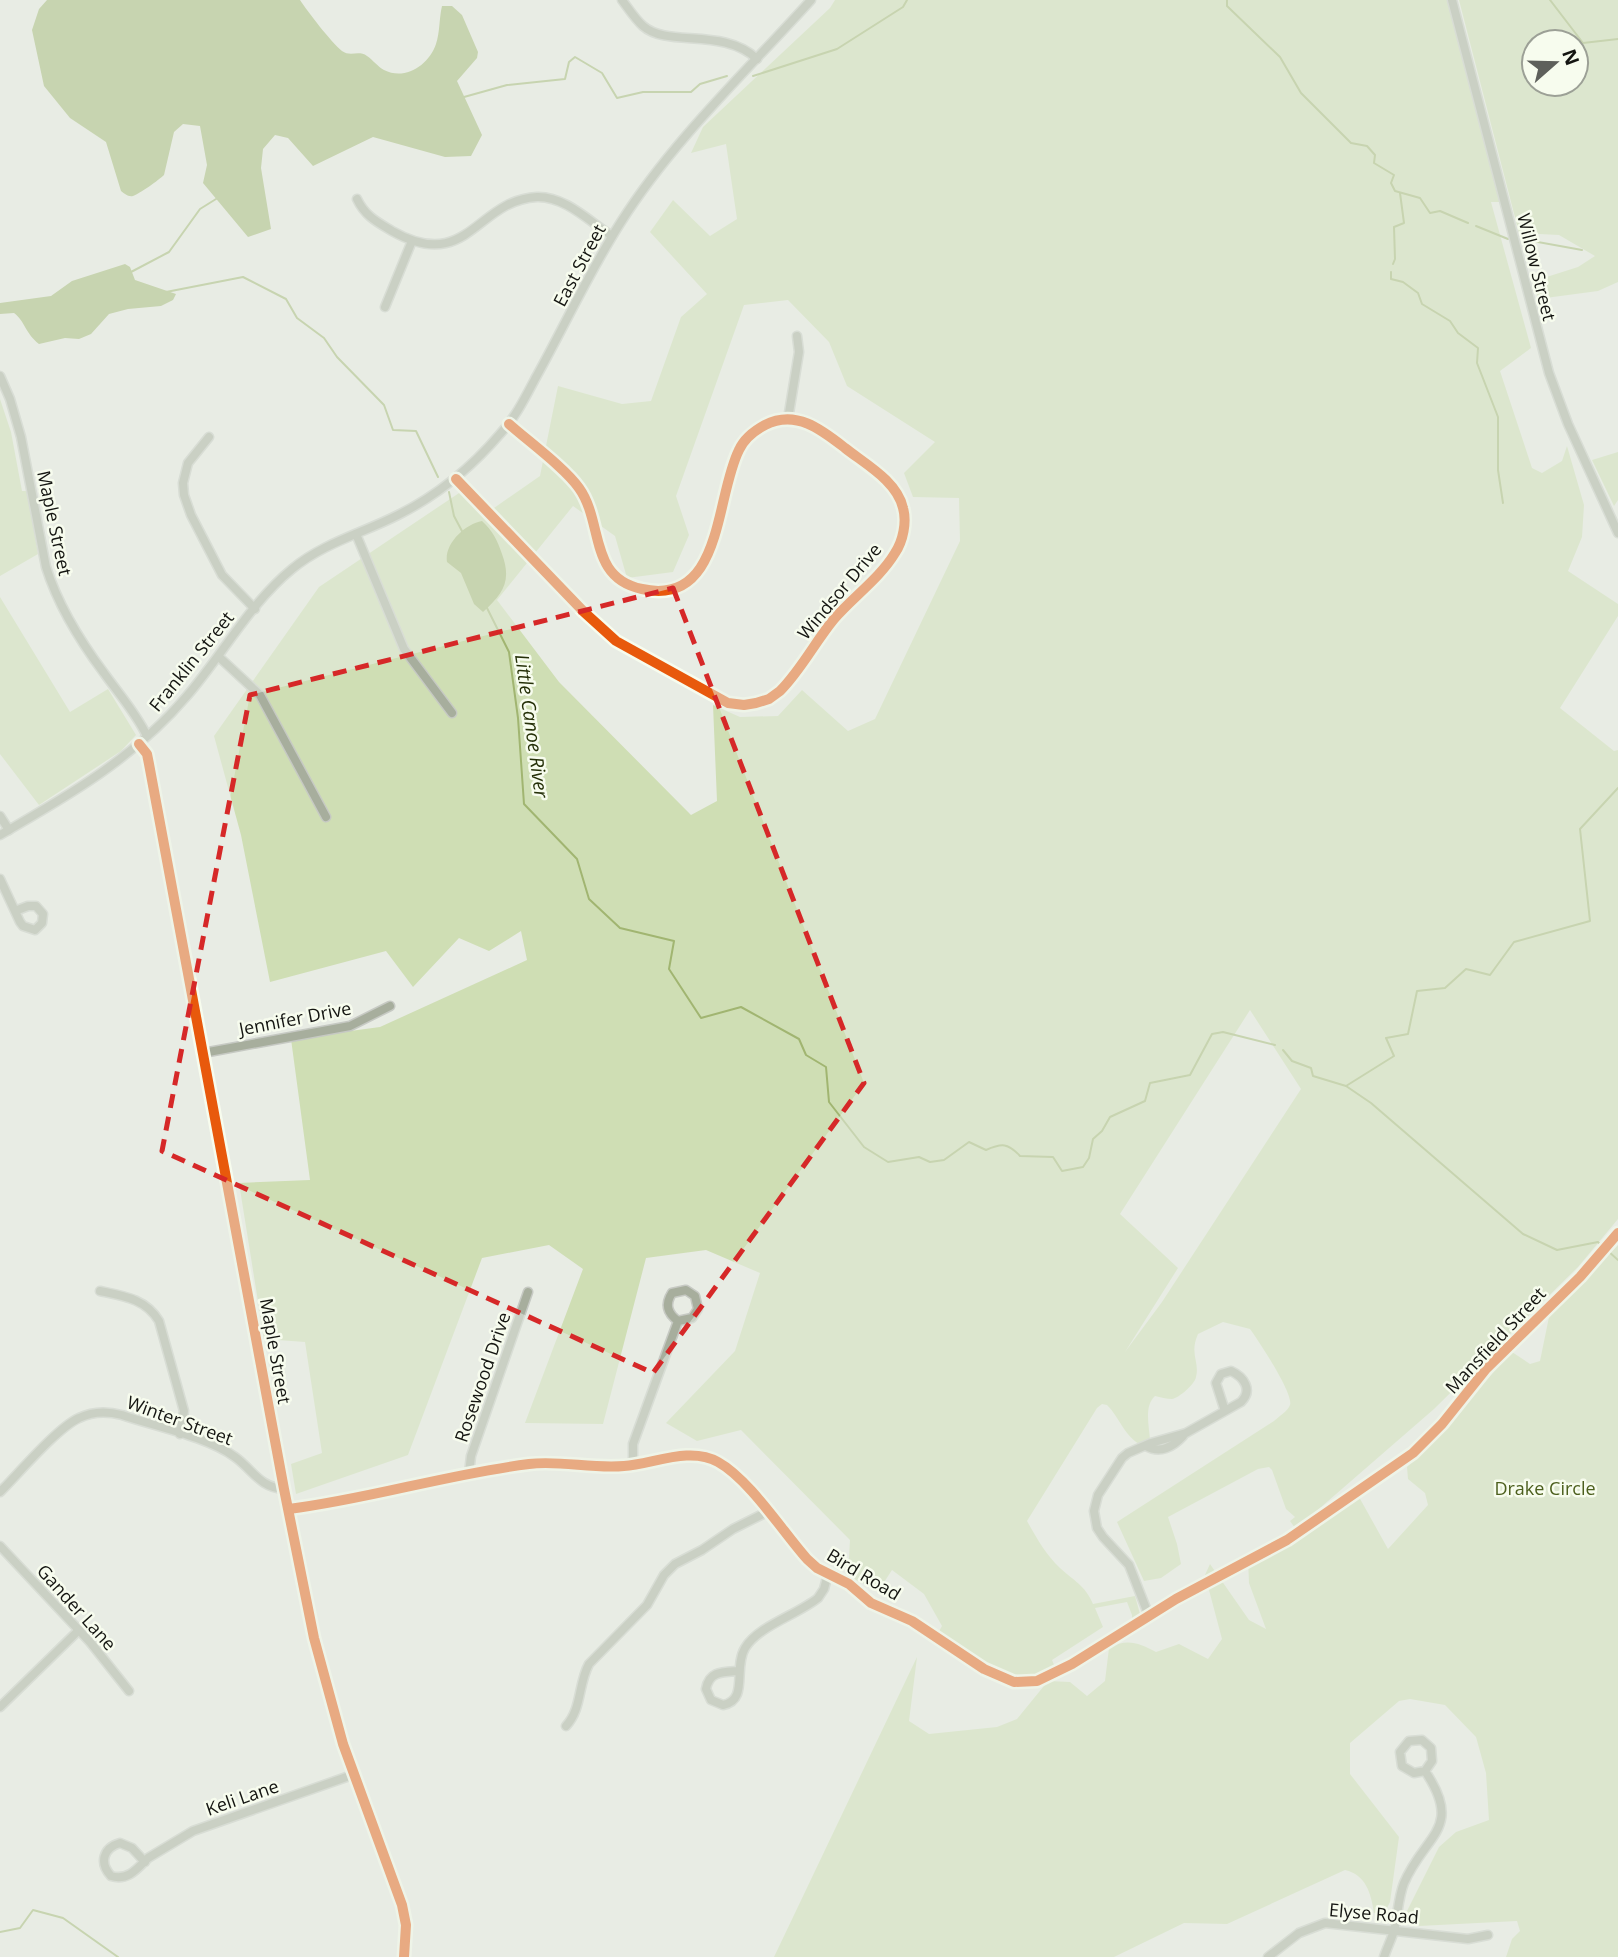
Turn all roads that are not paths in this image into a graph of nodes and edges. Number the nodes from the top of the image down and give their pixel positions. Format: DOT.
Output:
graph roads {
  1 [pos="622,0"];
  2 [pos="795,0"];
  3 [pos="1452,0"];
  4 [pos="808,3"];
  5 [pos="757,59"];
  6 [pos="357,199"];
  7 [pos="612,236"];
  8 [pos="412,242"];
  9 [pos="385,307"];
  10 [pos="797,336"];
  11 [pos="0,376"];
  12 [pos="788,419"];
  13 [pos="509,424"];
  14 [pos="209,437"];
  15 [pos="456,479"];
  16 [pos="368,529"];
  17 [pos="1618,533"];
  18 [pos="356,534"];
  19 [pos="254,609"];
  20 [pos="219,657"];
  21 [pos="453,713"];
  22 [pos="147,737"];
  23 [pos="139,744"];
  24 [pos="0,816"];
  25 [pos="326,817"];
  26 [pos="9,830"];
  27 [pos="0,835"];
  28 [pos="0,879"];
  29 [pos="15,911"];
  30 [pos="390,1006"];
  31 [pos="203,1053"];
  32 [pos="1618,1233"];
  33 [pos="100,1290"];
  34 [pos="528,1292"];
  35 [pos="678,1321"];
  36 [pos="1225,1411"];
  37 [pos="180,1434"];
  38 [pos="632,1465"];
  39 [pos="1394,1467"];
  40 [pos="469,1473"];
  41 [pos="284,1489"];
  42 [pos="0,1493"];
  43 [pos="289,1509"];
  44 [pos="769,1511"];
  45 [pos="0,1546"];
  46 [pos="828,1574"];
  47 [pos="1149,1616"];
  48 [pos="79,1630"];
  49 [pos="738,1671"];
  50 [pos="129,1691"];
  51 [pos="0,1707"];
  52 [pos="566,1726"];
  53 [pos="1425,1771"];
  54 [pos="355,1774"];
  55 [pos="145,1862"];
  56 [pos="1394,1930"];
  57 [pos="1488,1935"];
  58 [pos="404,1957"];
  59 [pos="1268,1957"];
  60 [pos="1384,1957"];
  1 -- 5 [label="street"];
  2 -- 4 [label="street"];
  3 -- 17 [label="street, Willow Street"];
  4 -- 5 [label="street, East Street"];
  5 -- 7 [label="street, East Street"];
  6 -- 8 [label="street"];
  7 -- 8 [label="street"];
  7 -- 13 [label="street, East Street"];
  8 -- 9 [label="street"];
  10 -- 12 [label="street"];
  11 -- 22 [label="street, Maple Street"];
  12 -- 13 [label="street"];
  12 -- 15 [label="street, Windsor Drive"];
  13 -- 15 [label="street, East Street"];
  14 -- 19 [label="street"];
  15 -- 16 [label="street, East Street"];
  16 -- 18 [label="street, Franklin Street"];
  18 -- 19 [label="street, Franklin Street"];
  18 -- 21 [label="street"];
  19 -- 20 [label="street, Franklin Street"];
  20 -- 22 [label="street, Franklin Street"];
  20 -- 25 [label="street"];
  22 -- 23 [label="street, Franklin Street"];
  23 -- 26 [label="street, Franklin Street"];
  23 -- 31 [label="street, Maple Street"];
  24 -- 26 [label="street"];
  26 -- 27 [label="street, Franklin Street"];
  28 -- 29 [label="street"];
  30 -- 31 [label="street, Jennifer Drive"];
  31 -- 41 [label="street, Maple Street"];
  32 -- 39 [label="street, Mansfield Street"];
  33 -- 37 [label="street"];
  34 -- 40 [label="street, Rosewood Drive"];
  35 -- 35 [label="street"];
  35 -- 38 [label="street"];
  36 -- 36 [label="street"];
  36 -- 47 [label="street"];
  37 -- 41 [label="street, Winter Street"];
  37 -- 42 [label="street, Winter Street"];
  38 -- 40 [label="street, Bird Road"];
  38 -- 44 [label="street, Bird Road"];
  39 -- 47 [label="street, Bird Road"];
  40 -- 43 [label="street, Bird Road"];
  41 -- 43 [label="street, Maple Street"];
  43 -- 54 [label="street, Maple Street"];
  44 -- 46 [label="street, Bird Road"];
  44 -- 52 [label="street"];
  45 -- 48 [label="street, Gander Lane"];
  46 -- 47 [label="street, Bird Road"];
  46 -- 49 [label="street"];
  48 -- 50 [label="street, Gander Lane"];
  48 -- 51 [label="street"];
  49 -- 49 [label="street"];
  53 -- 53 [label="street"];
  53 -- 56 [label="street"];
  54 -- 55 [label="street, Keli Lane"];
  54 -- 58 [label="street, Maple Street"];
  55 -- 55 [label="street, Keli Lane"];
  56 -- 57 [label="street, Elyse Road"];
  56 -- 59 [label="street, Elyse Road"];
  56 -- 60 [label="street"];
}
